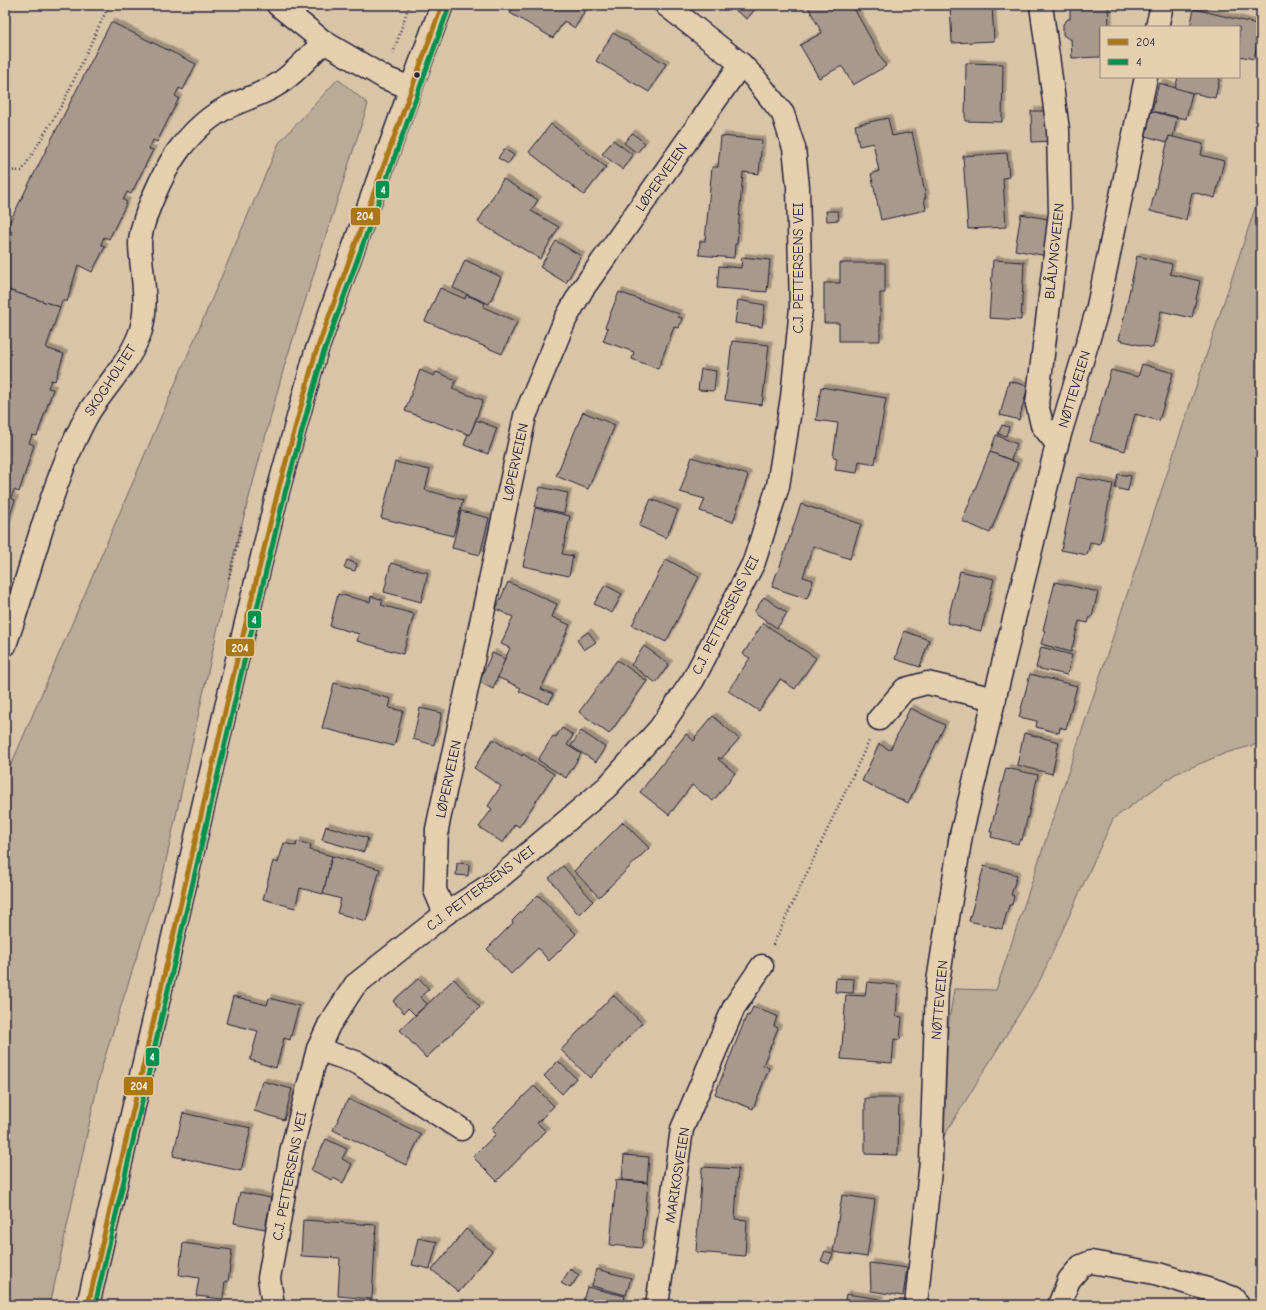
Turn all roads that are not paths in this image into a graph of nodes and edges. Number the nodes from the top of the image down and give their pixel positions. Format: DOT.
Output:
graph roads {
  1 [pos="278,5"];
  2 [pos="442,5"];
  3 [pos="666,5"];
  4 [pos="1041,5"];
  5 [pos="1162,5"];
  6 [pos="1157,26"];
  7 [pos="324,42"];
  8 [pos="741,64"];
  9 [pos="1146,78"];
  10 [pos="411,88"];
  11 [pos="1057,444"];
  12 [pos="5,645"];
  13 [pos="995,699"];
  14 [pos="879,719"];
  15 [pos="445,914"];
  16 [pos="762,966"];
  17 [pos="318,1049"];
  18 [pos="461,1129"];
  19 [pos="88,1305"];
  20 [pos="273,1305"];
  21 [pos="657,1305"];
  22 [pos="916,1305"];
  23 [pos="1059,1305"];
  24 [pos="1238,1305"];
  1 -- 7 [label="street"];
  2 -- 10 [label="street"];
  3 -- 8 [label="street, C.J. PETTERSENS VEI"];
  4 -- 11 [label="street, BLÅLYNGVEIEN"];
  5 -- 6 [label="street"];
  7 -- 10 [label="street"];
  7 -- 12 [label="street, SKOGHOLTET"];
  8 -- 15 [label="street, LØPERVEIEN"];
  8 -- 15 [label="street, C.J. PETTERSENS VEI"];
  9 -- 11 [label="street, NØTTEVEIEN"];
  10 -- 19 [label="street"];
  11 -- 13 [label="street, NØTTEVEIEN"];
  13 -- 14 [label="street"];
  13 -- 22 [label="street, NØTTEVEIEN"];
  15 -- 17 [label="street, C.J. PETTERSENS VEI"];
  16 -- 21 [label="street, MARIKOSVEIEN"];
  17 -- 18 [label="street"];
  17 -- 20 [label="street, C.J. PETTERSENS VEI"];
  23 -- 24 [label="street"];
}
